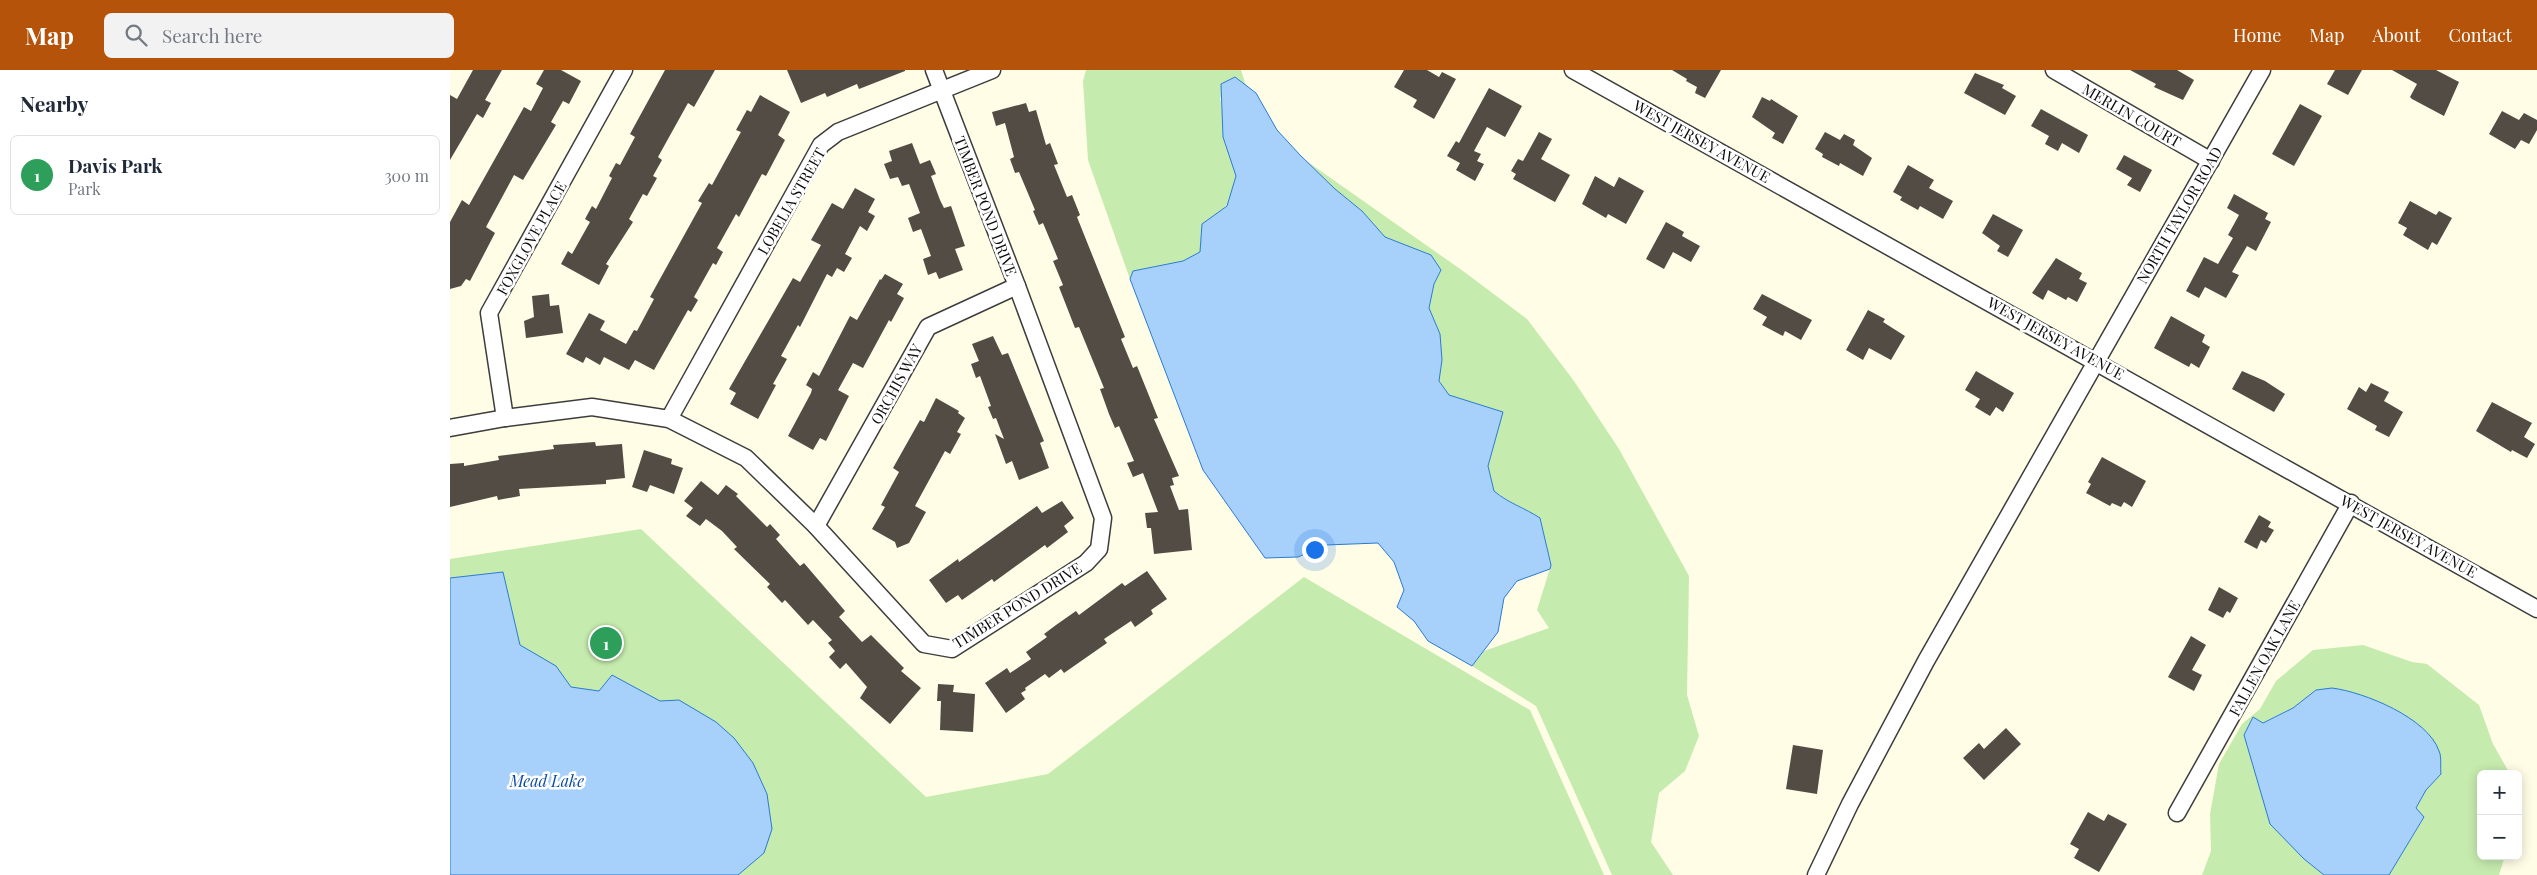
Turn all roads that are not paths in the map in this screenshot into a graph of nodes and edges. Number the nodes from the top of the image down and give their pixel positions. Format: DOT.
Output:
graph roads {
  1 [pos="624,70"];
  2 [pos="934,70"];
  3 [pos="992,70"];
  4 [pos="1573,70"];
  5 [pos="2054,70"];
  6 [pos="2262,70"];
  7 [pos="941,92"];
  8 [pos="2211,161"];
  9 [pos="1017,286"];
  10 [pos="2096,360"];
  11 [pos="505,418"];
  12 [pos="669,419"];
  13 [pos="450,428"];
  14 [pos="2351,503"];
  15 [pos="816,526"];
  16 [pos="2537,609"];
  17 [pos="2177,813"];
  18 [pos="1816,875"];
  1 -- 11 [label="street, FOXGLOVE PLACE"];
  2 -- 7 [label="street, TIMBER POND DRIVE"];
  3 -- 7 [label="street, LOBELIA STREET"];
  4 -- 10 [label="street, WEST JERSEY AVENUE"];
  5 -- 8 [label="street, MERLIN COURT"];
  6 -- 8 [label="street, NORTH TAYLOR ROAD"];
  7 -- 9 [label="street, TIMBER POND DRIVE"];
  7 -- 12 [label="street, LOBELIA STREET"];
  8 -- 10 [label="street, NORTH TAYLOR ROAD"];
  9 -- 15 [label="street, ORCHIS WAY"];
  9 -- 15 [label="street, TIMBER POND DRIVE"];
  10 -- 14 [label="street, WEST JERSEY AVENUE"];
  10 -- 18 [label="street, NORTH TAYLOR ROAD"];
  11 -- 12 [label="street, TIMBER POND DRIVE"];
  11 -- 13 [label="street, TIMBER POND DRIVE"];
  12 -- 15 [label="street, TIMBER POND DRIVE"];
  14 -- 16 [label="street, WEST JERSEY AVENUE"];
  14 -- 17 [label="street, FALLEN OAK LANE"];
}
